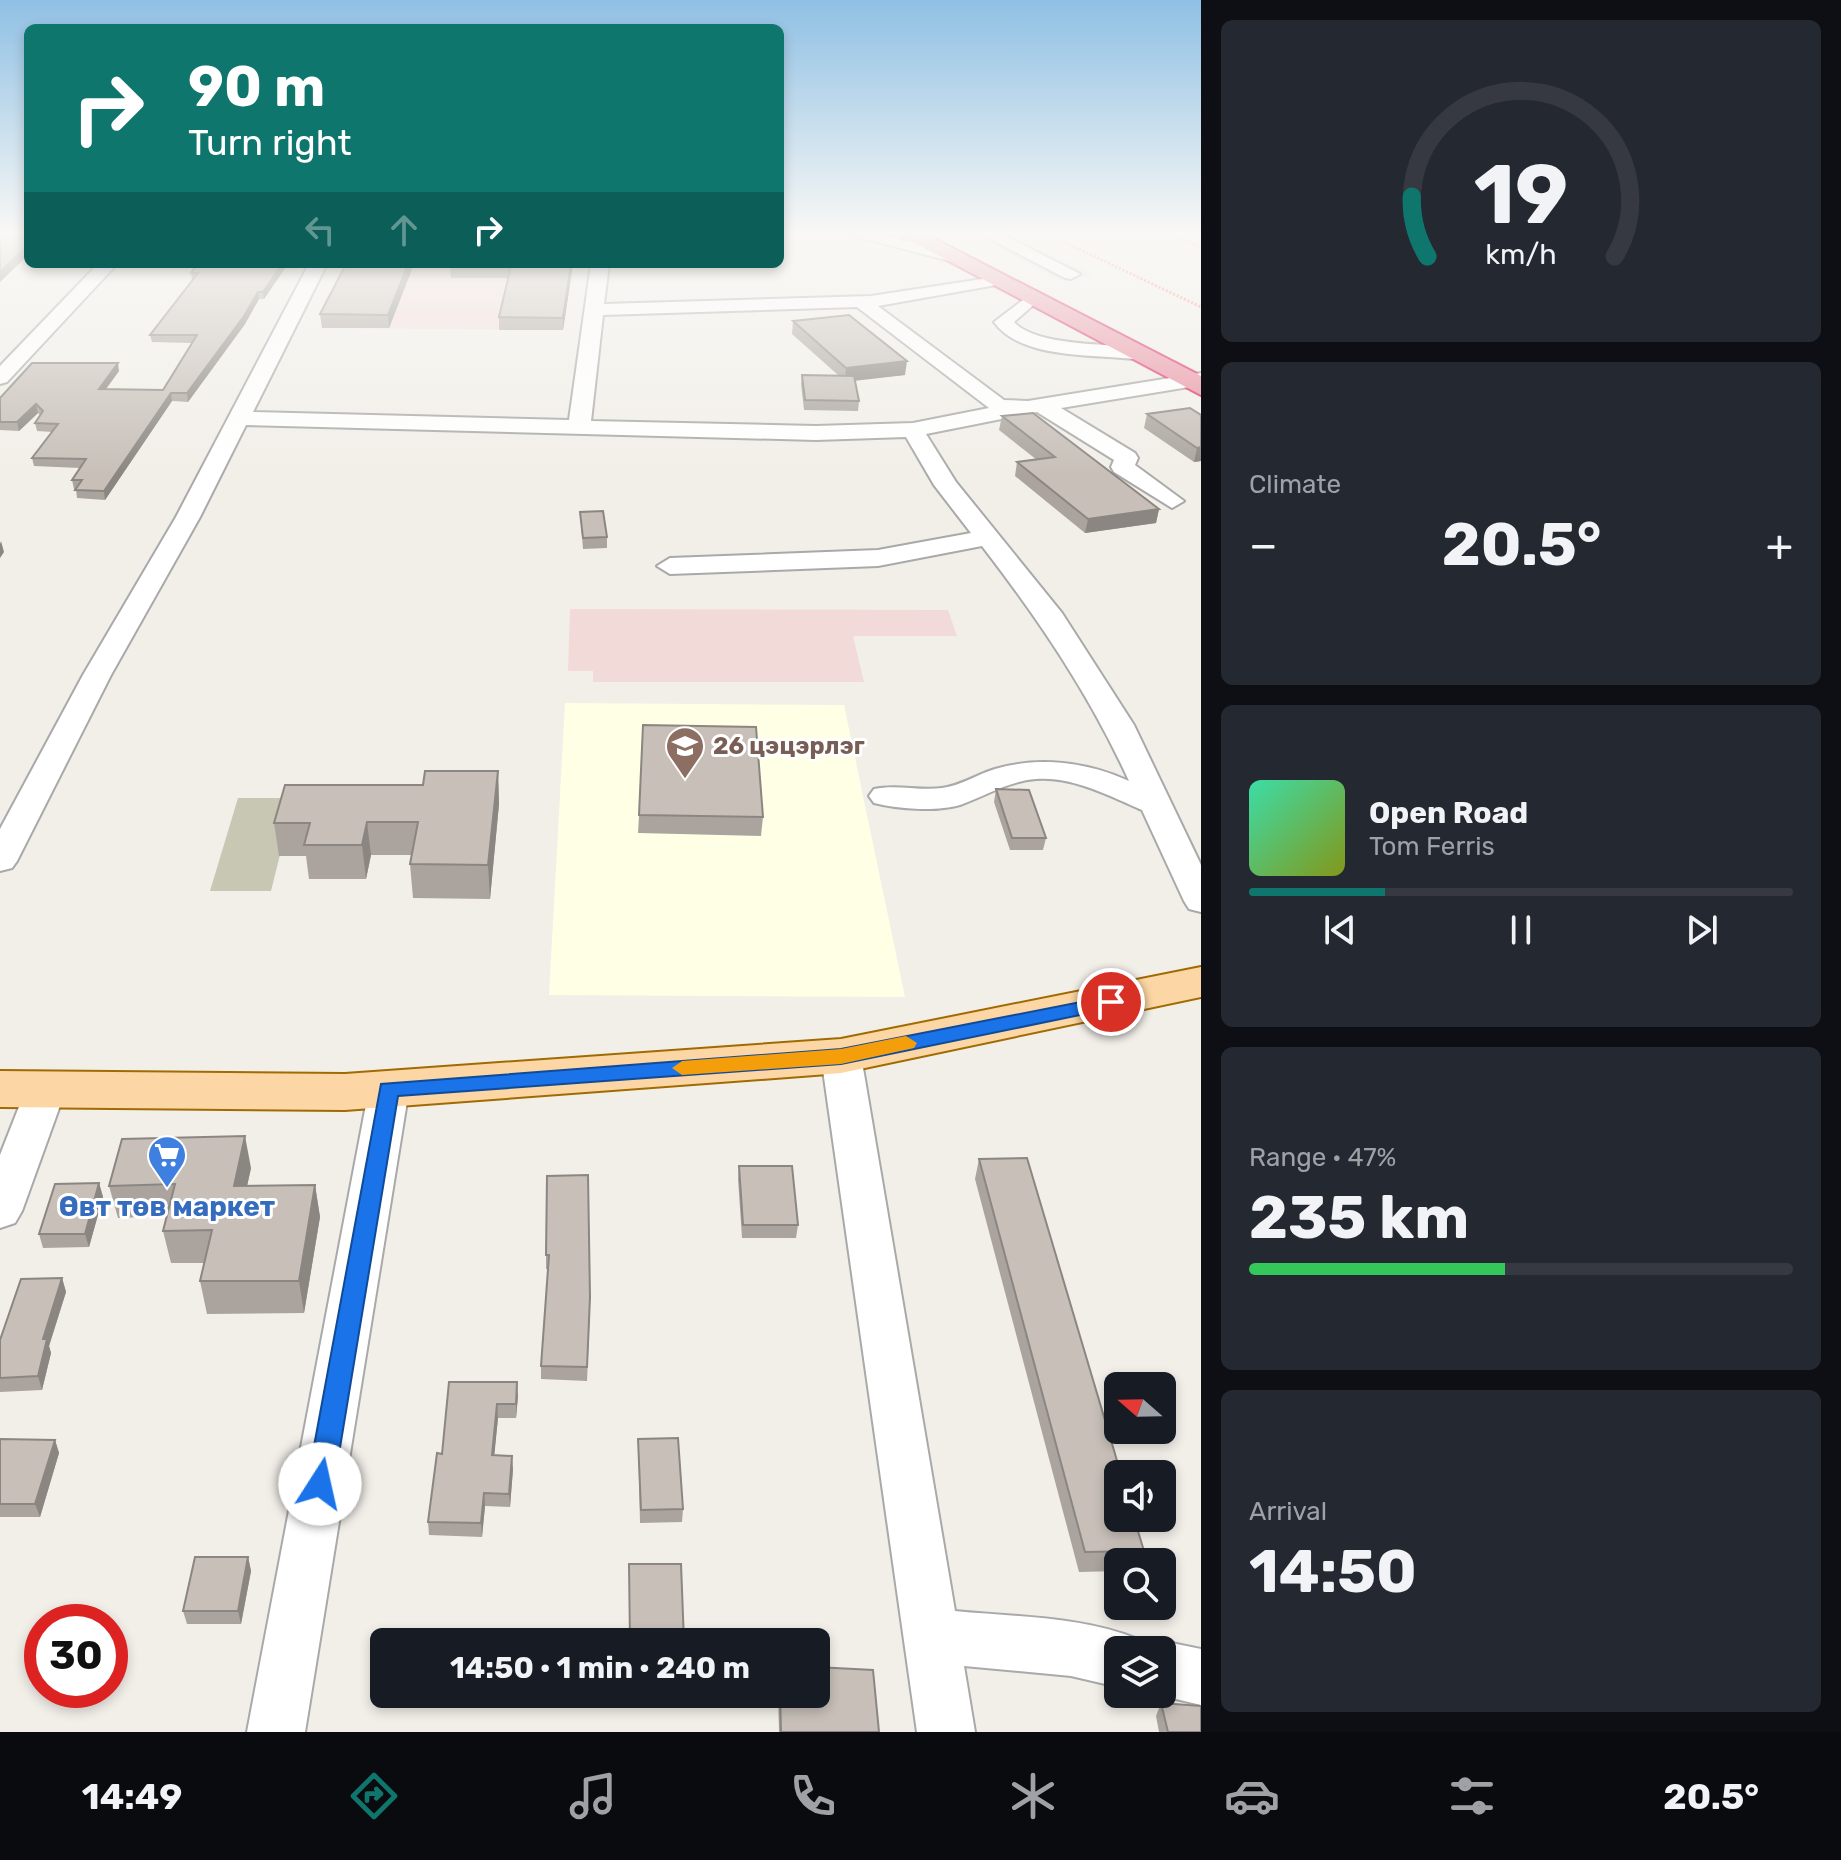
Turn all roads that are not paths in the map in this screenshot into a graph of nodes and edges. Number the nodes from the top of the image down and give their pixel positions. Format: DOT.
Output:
graph roads {
  1 [pos="62,313"];
  2 [pos="293,313"];
  3 [pos="594,313"];
  4 [pos="874,313"];
  5 [pos="1014,313"];
  6 [pos="1057,313"];
  7 [pos="1133,353"];
  8 [pos="0,378"];
  9 [pos="1196,382"];
  10 [pos="1034,406"];
  11 [pos="239,418"];
  12 [pos="579,427"];
  13 [pos="913,430"];
  14 [pos="1172,501"];
  15 [pos="987,538"];
  16 [pos="670,566"];
  17 [pos="885,796"];
  18 [pos="1156,804"];
  19 [pos="0,861"];
  20 [pos="1201,901"];
  21 [pos="1201,982"];
  22 [pos="841,1056"];
  23 [pos="23,1089"];
  24 [pos="389,1089"];
  25 [pos="0,1211"];
  26 [pos="932,1636"];
  27 [pos="1104,1656"];
  28 [pos="276,1732"];
  29 [pos="946,1732"];
  1 -- 8 [label="street"];
  2 -- 11 [label="street"];
  3 -- 12 [label="street"];
  4 -- 10 [label="street"];
  5 -- 7 [label="street"];
  6 -- 7 [label="highway"];
  7 -- 9 [label="highway"];
  9 -- 10 [label="street"];
  10 -- 13 [label="street"];
  10 -- 14 [label="street"];
  11 -- 12 [label="street"];
  11 -- 19 [label="street"];
  12 -- 13 [label="street"];
  13 -- 15 [label="street"];
  15 -- 16 [label="street"];
  15 -- 18 [label="street"];
  17 -- 18 [label="street"];
  18 -- 20 [label="street"];
  21 -- 22 [label="main road"];
  22 -- 24 [label="main road"];
  22 -- 26 [label="street"];
  23 -- 24 [label="main road"];
  23 -- 25 [label="street"];
  24 -- 28 [label="street"];
  26 -- 27 [label="street"];
  26 -- 29 [label="street"];
}
